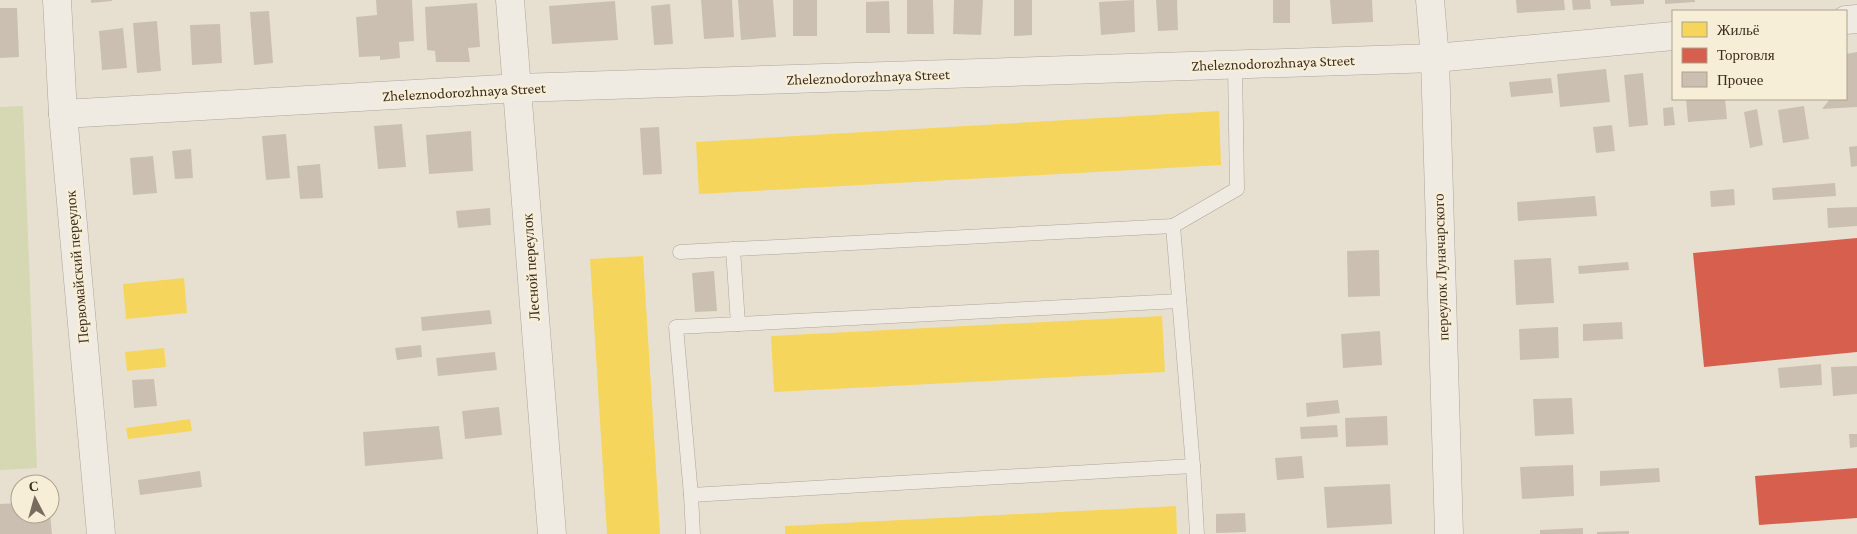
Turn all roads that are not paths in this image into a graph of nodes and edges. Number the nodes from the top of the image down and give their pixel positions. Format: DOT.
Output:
graph roads {
  1 [pos="57,0"];
  2 [pos="510,0"];
  3 [pos="1430,0"];
  4 [pos="1672,36"];
  5 [pos="1435,58"];
  6 [pos="1235,65"];
  7 [pos="518,88"];
  8 [pos="63,114"];
  9 [pos="1173,226"];
  10 [pos="734,249"];
  11 [pos="680,252"];
  12 [pos="1179,301"];
  13 [pos="738,324"];
  14 [pos="1193,466"];
  15 [pos="691,495"];
  16 [pos="101,534"];
  17 [pos="552,534"];
  18 [pos="693,534"];
  19 [pos="1197,534"];
  20 [pos="1449,534"];
  1 -- 8 [label="street, Первомайский переулок"];
  2 -- 7 [label="street, Лесной переулок"];
  3 -- 5 [label="street, переулок Луначарского"];
  4 -- 5 [label="street, Zheleznodorozhnaya Street"];
  5 -- 6 [label="street, Zheleznodorozhnaya Street"];
  5 -- 20 [label="street, переулок Луначарского"];
  6 -- 7 [label="street, Zheleznodorozhnaya Street"];
  6 -- 9 [label="lane"];
  7 -- 8 [label="street, Zheleznodorozhnaya Street"];
  7 -- 17 [label="street, Лесной переулок"];
  8 -- 16 [label="street, Первомайский переулок"];
  9 -- 10 [label="lane"];
  9 -- 12 [label="lane"];
  10 -- 11 [label="lane"];
  10 -- 13 [label="lane"];
  12 -- 13 [label="lane"];
  12 -- 14 [label="lane"];
  13 -- 15 [label="lane"];
  14 -- 15 [label="lane"];
  14 -- 19 [label="lane"];
  15 -- 18 [label="lane"];
}
